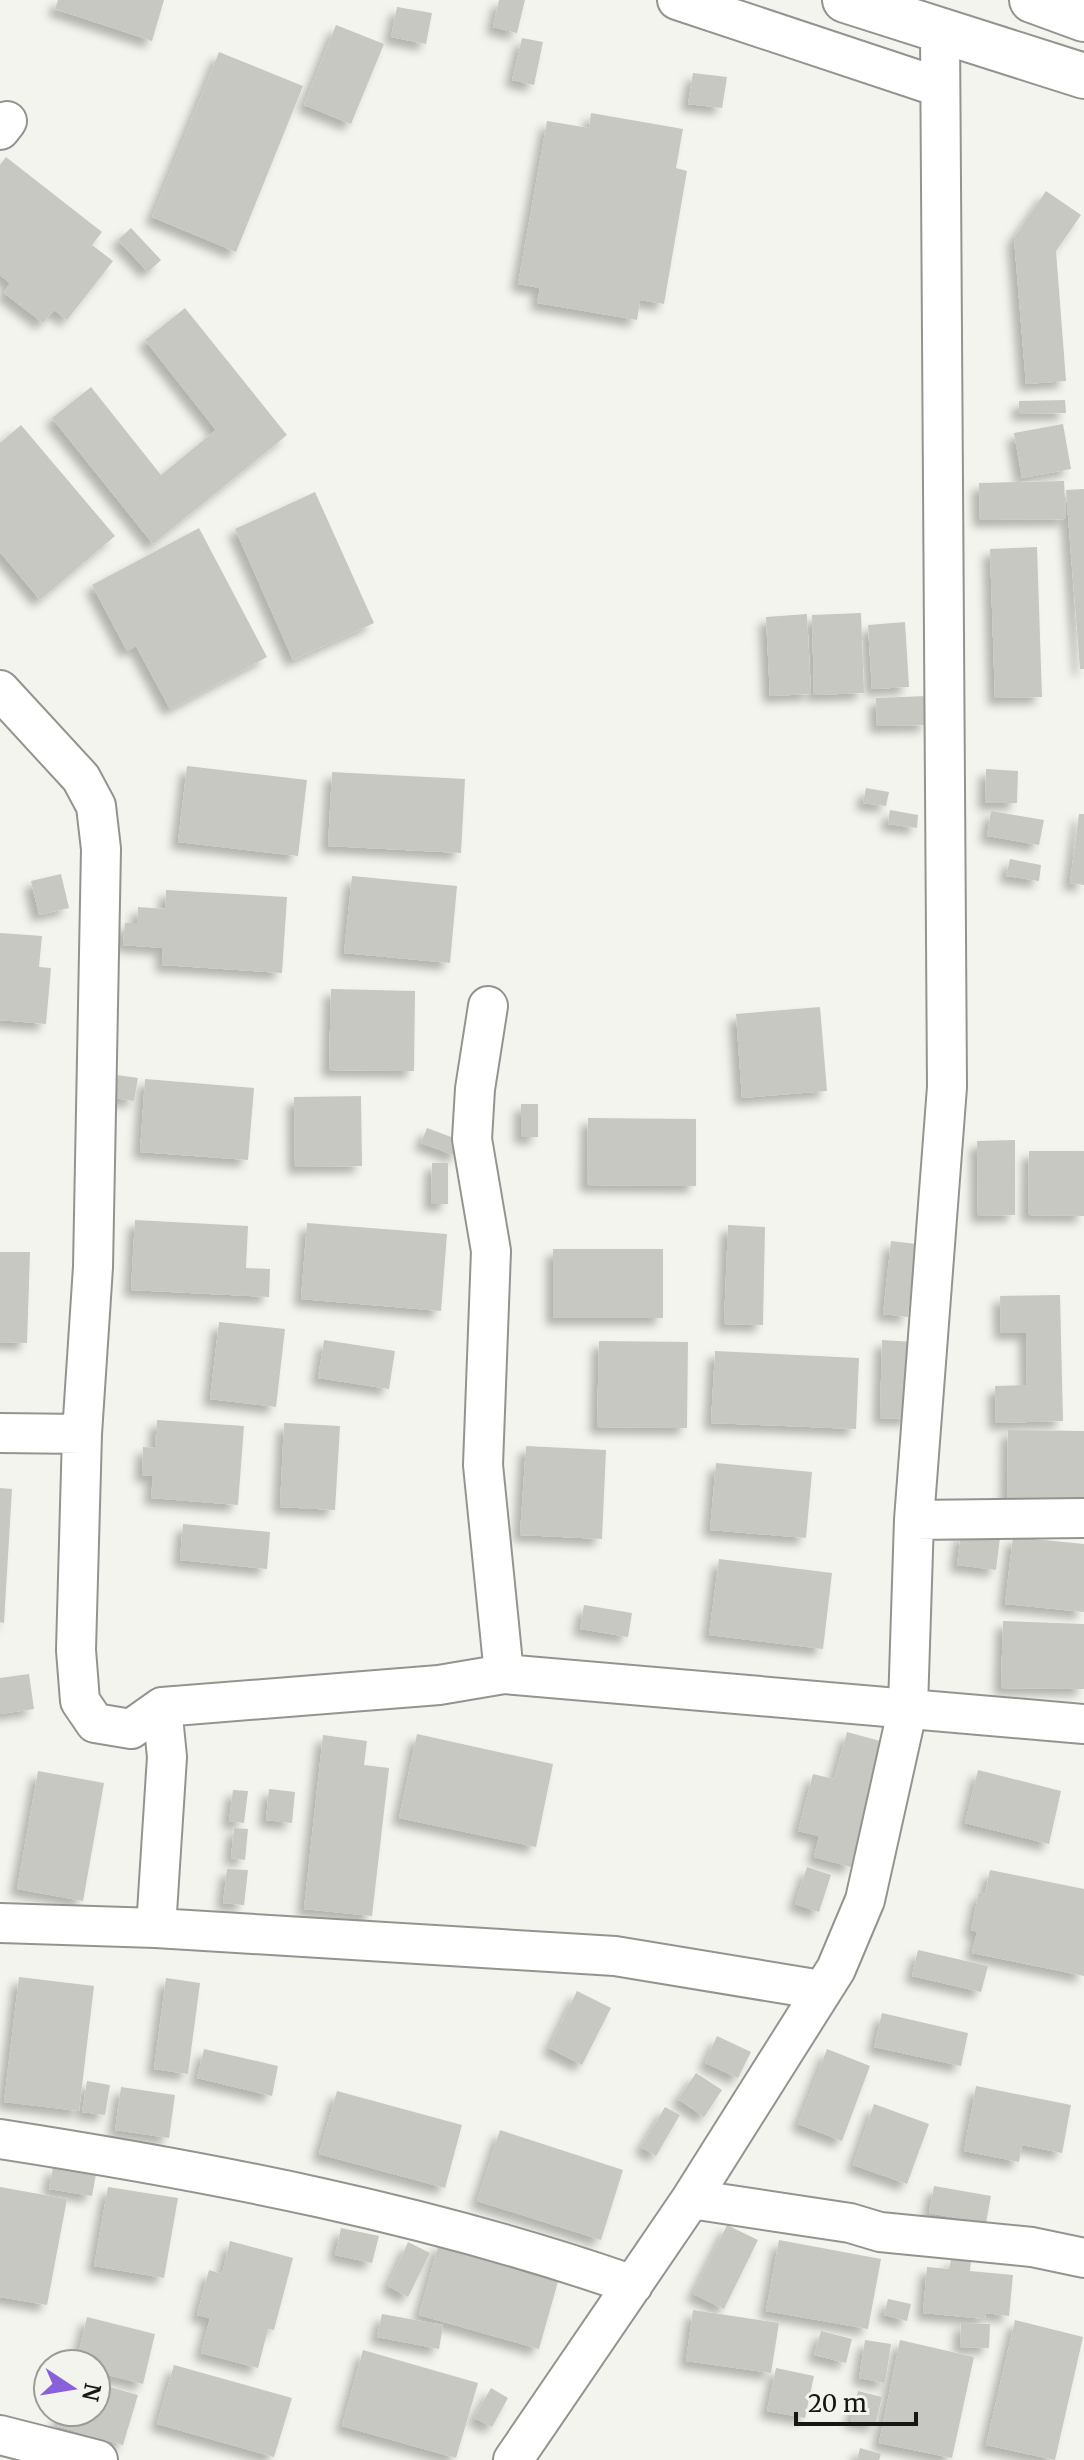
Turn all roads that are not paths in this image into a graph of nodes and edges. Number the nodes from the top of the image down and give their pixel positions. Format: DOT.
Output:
graph roads {
  1 [pos="677,0"];
  2 [pos="845,0"];
  3 [pos="1032,0"];
  4 [pos="1084,19"];
  5 [pos="940,33"];
  6 [pos="1084,76"];
  7 [pos="939,87"];
  8 [pos="0,690"];
  9 [pos="488,1006"];
  10 [pos="0,1433"];
  11 [pos="82,1434"];
  12 [pos="1084,1518"];
  13 [pos="914,1520"];
  14 [pos="504,1674"];
  15 [pos="162,1707"];
  16 [pos="908,1707"];
  17 [pos="1084,1724"];
  18 [pos="0,1923"];
  19 [pos="156,1928"];
  20 [pos="821,1990"];
  21 [pos="0,2139"];
  22 [pos="691,2199"];
  23 [pos="1084,2258"];
  24 [pos="633,2285"];
  25 [pos="0,2435"];
  26 [pos="98,2460"];
  27 [pos="513,2460"];
  1 -- 7 [label="street"];
  2 -- 5 [label="main road"];
  3 -- 4 [label="main road"];
  5 -- 6 [label="main road"];
  5 -- 7 [label="street"];
  7 -- 13 [label="street"];
  8 -- 11 [label="street"];
  9 -- 14 [label="street"];
  10 -- 11 [label="street"];
  11 -- 15 [label="street"];
  12 -- 13 [label="street"];
  13 -- 16 [label="street"];
  14 -- 15 [label="street"];
  14 -- 16 [label="street"];
  15 -- 19 [label="street"];
  16 -- 17 [label="street"];
  16 -- 20 [label="street"];
  18 -- 19 [label="street"];
  19 -- 20 [label="street"];
  20 -- 22 [label="street"];
  21 -- 24 [label="street"];
  22 -- 23 [label="street"];
  22 -- 24 [label="street"];
  24 -- 27 [label="street"];
  25 -- 26 [label="street"];
}
